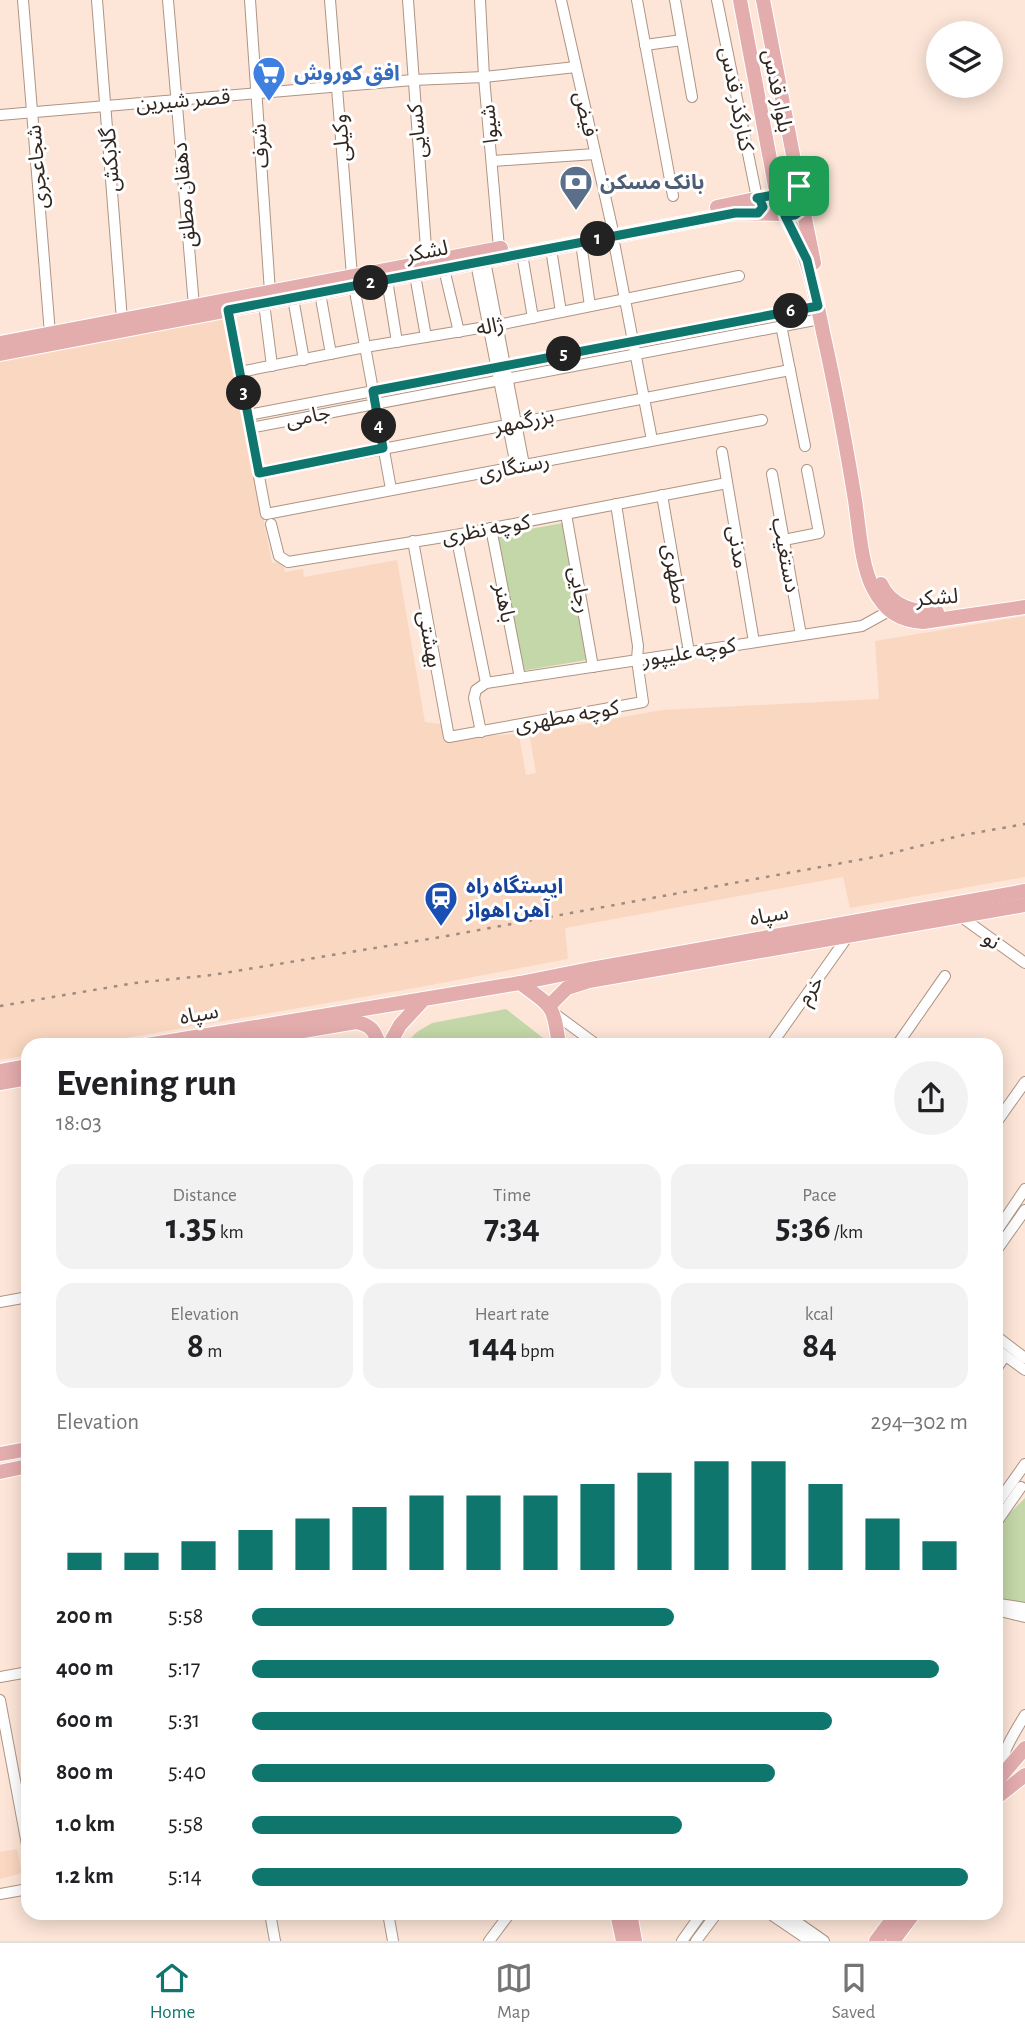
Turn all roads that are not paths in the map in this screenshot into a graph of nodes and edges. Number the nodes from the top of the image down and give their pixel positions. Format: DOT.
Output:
graph roads {
  1 [pos="23,0"];
  2 [pos="97,0"];
  3 [pos="168,0"];
  4 [pos="250,0"];
  5 [pos="330,0"];
  6 [pos="408,0"];
  7 [pos="480,0"];
  8 [pos="561,0"];
  9 [pos="637,0"];
  10 [pos="675,0"];
  11 [pos="718,0"];
  12 [pos="740,0"];
  13 [pos="764,0"];
  14 [pos="682,40"];
  15 [pos="645,45"];
  16 [pos="576,67"];
  17 [pos="484,77"];
  18 [pos="413,80"];
  19 [pos="337,87"];
  20 [pos="256,94"];
  21 [pos="692,97"];
  22 [pos="175,101"];
  23 [pos="106,106"];
  24 [pos="33,112"];
  25 [pos="0,115"];
  26 [pos="595,154"];
  27 [pos="493,161"];
  28 [pos="799,186"];
  29 [pos="775,193"];
  30 [pos="673,196"];
  31 [pos="757,206"];
  32 [pos="803,209"];
  33 [pos="783,215"];
  34 [pos="612,232"];
  35 [pos="581,243"];
  36 [pos="499,248"];
  37 [pos="551,248"];
  38 [pos="523,254"];
  39 [pos="428,262"];
  40 [pos="481,262"];
  41 [pos="444,269"];
  42 [pos="415,275"];
  43 [pos="739,276"];
  44 [pos="387,280"];
  45 [pos="353,281"];
  46 [pos="320,293"];
  47 [pos="267,298"];
  48 [pos="293,298"];
  49 [pos="625,298"];
  50 [pos="194,306"];
  51 [pos="590,306"];
  52 [pos="228,310"];
  53 [pos="561,312"];
  54 [pos="819,312"];
  55 [pos="533,317"];
  56 [pos="122,320"];
  57 [pos="780,325"];
  58 [pos="493,326"];
  59 [pos="459,332"];
  60 [pos="50,334"];
  61 [pos="426,337"];
  62 [pos="633,341"];
  63 [pos="397,342"];
  64 [pos="0,343"];
  65 [pos="365,347"];
  66 [pos="635,353"];
  67 [pos="0,354"];
  68 [pos="331,354"];
  69 [pos="304,359"];
  70 [pos="272,366"];
  71 [pos="501,366"];
  72 [pos="790,370"];
  73 [pos="240,372"];
  74 [pos="503,379"];
  75 [pos="373,391"];
  76 [pos="644,398"];
  77 [pos="375,403"];
  78 [pos="248,415"];
  79 [pos="762,420"];
  80 [pos="512,423"];
  81 [pos="250,428"];
  82 [pos="652,440"];
  83 [pos="804,446"];
  84 [pos="383,448"];
  85 [pos="722,452"];
  86 [pos="520,466"];
  87 [pos="807,470"];
  88 [pos="259,473"];
  89 [pos="772,474"];
  90 [pos="727,483"];
  91 [pos="391,489"];
  92 [pos="662,495"];
  93 [pos="616,504"];
  94 [pos="566,514"];
  95 [pos="269,519"];
  96 [pos="491,528"];
  97 [pos="456,535"];
  98 [pos="784,540"];
  99 [pos="413,541"];
  100 [pos="1025,598"];
  101 [pos="1025,607"];
  102 [pos="889,611"];
  103 [pos="801,635"];
  104 [pos="754,642"];
  105 [pos="689,652"];
  106 [pos="637,660"];
  107 [pos="593,667"];
  108 [pos="520,678"];
  109 [pos="486,683"];
  110 [pos="481,732"];
  111 [pos="449,737"];
  112 [pos="1025,891"];
  113 [pos="1025,905"];
  114 [pos="960,916"];
  115 [pos="848,936"];
  116 [pos="1025,963"];
  117 [pos="946,976"];
  118 [pos="520,983"];
  119 [pos="424,999"];
  120 [pos="552,1009"];
  121 [pos="243,1038"];
  122 [pos="249,1038"];
  123 [pos="377,1038"];
  124 [pos="393,1038"];
  125 [pos="558,1038"];
  126 [pos="588,1038"];
  127 [pos="776,1038"];
  128 [pos="902,1038"];
  129 [pos="21,1067"];
  130 [pos="0,1071"];
  131 [pos="21,1079"];
  132 [pos="1025,1082"];
  133 [pos="0,1083"];
  134 [pos="1003,1113"];
  135 [pos="1025,1189"];
  136 [pos="1025,1210"];
  137 [pos="1003,1222"];
  138 [pos="1003,1241"];
  139 [pos="21,1298"];
  140 [pos="0,1302"];
  141 [pos="1003,1341"];
  142 [pos="1003,1355"];
  143 [pos="1025,1358"];
  144 [pos="1025,1370"];
  145 [pos="21,1447"];
  146 [pos="0,1448"];
  147 [pos="21,1449"];
  148 [pos="0,1454"];
  149 [pos="1025,1464"];
  150 [pos="21,1466"];
  151 [pos="0,1470"];
  152 [pos="1021,1475"];
  153 [pos="1023,1487"];
  154 [pos="1004,1493"];
  155 [pos="1003,1514"];
  156 [pos="1003,1605"];
  157 [pos="1025,1608"];
  158 [pos="1003,1612"];
  159 [pos="1025,1617"];
  160 [pos="21,1673"];
  161 [pos="0,1677"];
  162 [pos="0,1700"];
  163 [pos="1025,1715"];
  164 [pos="1025,1748"];
  165 [pos="1003,1759"];
  166 [pos="1003,1773"];
  167 [pos="1025,1775"];
  168 [pos="1003,1792"];
  169 [pos="21,1812"];
  170 [pos="21,1890"];
  171 [pos="0,1894"];
  172 [pos="271,1920"];
  173 [pos="389,1920"];
  174 [pos="504,1920"];
  175 [pos="619,1920"];
  176 [pos="631,1920"];
  177 [pos="697,1920"];
  178 [pos="711,1920"];
  179 [pos="779,1920"];
  180 [pos="794,1920"];
  181 [pos="892,1920"];
  182 [pos="909,1920"];
  183 [pos="275,1941"];
  184 [pos="393,1941"];
  185 [pos="489,1941"];
  186 [pos="623,1941"];
  187 [pos="635,1941"];
  188 [pos="682,1941"];
  189 [pos="696,1941"];
  190 [pos="810,1941"];
  191 [pos="824,1941"];
  192 [pos="876,1941"];
  193 [pos="893,1941"];
  1 -- 24 [label="street, شجاعجری"];
  2 -- 23 [label="street, گلابکش"];
  3 -- 22 [label="street, دهقان مطلق"];
  4 -- 20 [label="street, شرف"];
  5 -- 19 [label="street, وکیلی"];
  6 -- 18 [label="street, کسایی"];
  7 -- 17 [label="street, شیوا"];
  8 -- 16 [label="street, فیض"];
  9 -- 15 [label="street"];
  10 -- 14 [label="street"];
  11 -- 31 [label="street, کنارگذر قدس"];
  12 -- 29 [label="main road, بلوار قدس"];
  13 -- 28 [label="main road, بلوار قدس"];
  14 -- 15 [label="street"];
  14 -- 21 [label="street"];
  15 -- 30 [label="street"];
  16 -- 17 [label="street, قصر شیرین"];
  16 -- 26 [label="street, فیض"];
  17 -- 18 [label="street, قصر شیرین"];
  17 -- 27 [label="street, شیوا"];
  18 -- 19 [label="street, قصر شیرین"];
  18 -- 39 [label="street, کسایی"];
  19 -- 20 [label="street, قصر شیرین"];
  19 -- 45 [label="street, وکیلی"];
  20 -- 22 [label="street, قصر شیرین"];
  20 -- 47 [label="street, شرف"];
  22 -- 23 [label="street, قصر شیرین"];
  22 -- 50 [label="street, دهقان مطلق"];
  23 -- 24 [label="street, قصر شیرین"];
  23 -- 56 [label="street, گلابکش"];
  24 -- 25 [label="street, قصر شیرین"];
  24 -- 60 [label="street, شجاعجری"];
  26 -- 27 [label="street"];
  26 -- 34 [label="street, فیض"];
  27 -- 36 [label="street, شیوا"];
  28 -- 29 [label="main road"];
  28 -- 32 [label="main road"];
  29 -- 31 [label="main road, لشکر"];
  29 -- 33 [label="main road"];
  31 -- 33 [label="main road, لشکر"];
  31 -- 34 [label="main road, لشکر"];
  32 -- 33 [label="main road"];
  32 -- 100 [label="main road, لشکر"];
  33 -- 54 [label="main road, لشکر"];
  34 -- 35 [label="main road, لشکر"];
  34 -- 36 [label="main road, لشکر"];
  34 -- 49 [label="street, فیض"];
  35 -- 37 [label="main road, لشکر"];
  35 -- 51 [label="street"];
  36 -- 39 [label="main road, لشکر"];
  37 -- 38 [label="main road, لشکر"];
  37 -- 53 [label="street"];
  38 -- 40 [label="main road, لشکر"];
  38 -- 55 [label="street"];
  39 -- 45 [label="main road, لشکر"];
  40 -- 41 [label="main road, لشکر"];
  40 -- 58 [label="street"];
  41 -- 42 [label="main road, لشکر"];
  41 -- 59 [label="street"];
  42 -- 44 [label="main road, لشکر"];
  42 -- 61 [label="street"];
  43 -- 49 [label="street, ژاله"];
  44 -- 45 [label="main road, لشکر"];
  44 -- 63 [label="street"];
  45 -- 46 [label="main road, لشکر"];
  45 -- 47 [label="main road, لشکر"];
  45 -- 65 [label="street, وکیلی"];
  46 -- 48 [label="main road, لشکر"];
  46 -- 68 [label="street"];
  47 -- 48 [label="main road, لشکر"];
  47 -- 50 [label="main road, لشکر"];
  47 -- 52 [label="main road, لشکر"];
  47 -- 70 [label="street, شرف"];
  48 -- 69 [label="street"];
  49 -- 51 [label="street, ژاله"];
  49 -- 62 [label="street, فیض"];
  50 -- 56 [label="main road, لشکر"];
  51 -- 53 [label="street, ژاله"];
  52 -- 67 [label="main road, لشکر"];
  52 -- 73 [label="street, کوچه نظری"];
  53 -- 55 [label="street, ژاله"];
  54 -- 57 [label="street, جامی"];
  54 -- 62 [label="street"];
  54 -- 102 [label="main road, لشکر"];
  55 -- 58 [label="street, ژاله"];
  56 -- 60 [label="main road, لشکر"];
  57 -- 66 [label="street, جامی"];
  57 -- 72 [label="street"];
  58 -- 59 [label="street, ژاله"];
  58 -- 71 [label="street"];
  59 -- 61 [label="street, ژاله"];
  60 -- 64 [label="main road, لشکر"];
  61 -- 63 [label="street, ژاله"];
  62 -- 66 [label="street, فیض"];
  62 -- 71 [label="street"];
  63 -- 65 [label="street, ژاله"];
  65 -- 68 [label="street, ژاله"];
  65 -- 75 [label="street, وکیلی"];
  66 -- 74 [label="street, جامی"];
  66 -- 76 [label="street, فیض"];
  68 -- 69 [label="street, ژاله"];
  69 -- 70 [label="street, ژاله"];
  70 -- 73 [label="street, ژاله"];
  71 -- 74 [label="street"];
  71 -- 75 [label="street"];
  72 -- 76 [label="street, بزرگمهر"];
  72 -- 83 [label="street"];
  73 -- 78 [label="street, کوچه نظری"];
  74 -- 77 [label="street, جامی"];
  74 -- 80 [label="street"];
  75 -- 77 [label="street, وکیلی"];
  75 -- 78 [label="street"];
  76 -- 80 [label="street, بزرگمهر"];
  76 -- 82 [label="street, فیض"];
  77 -- 81 [label="street, جامی"];
  77 -- 84 [label="street, وکیلی"];
  78 -- 81 [label="street, کوچه نظری"];
  79 -- 82 [label="street, رستگاری"];
  80 -- 84 [label="street, بزرگمهر"];
  80 -- 86 [label="street"];
  81 -- 88 [label="street, کوچه نظری"];
  82 -- 86 [label="street, رستگاری"];
  84 -- 88 [label="street, بزرگمهر"];
  84 -- 91 [label="street, وکیلی"];
  85 -- 90 [label="street, مدنی"];
  86 -- 91 [label="street, رستگاری"];
  87 -- 98 [label="street"];
  88 -- 95 [label="street, کوچه نظری"];
  89 -- 98 [label="street, دستغیب"];
  90 -- 92 [label="street, کوچه نظری"];
  90 -- 104 [label="street, مدنی"];
  91 -- 95 [label="street, رستگاری"];
  92 -- 93 [label="street, کوچه نظری"];
  92 -- 105 [label="street, مطهری"];
  93 -- 94 [label="street, کوچه نظری"];
  93 -- 106 [label="street"];
  94 -- 96 [label="street, کوچه نظری"];
  94 -- 107 [label="street, رجایی"];
  95 -- 99 [label="street, کوچه نظری"];
  96 -- 97 [label="street, کوچه نظری"];
  96 -- 108 [label="street, باهنر"];
  97 -- 99 [label="street, کوچه نظری"];
  97 -- 109 [label="street"];
  98 -- 103 [label="street, دستغیب"];
  99 -- 111 [label="street, بهشتی"];
  101 -- 102 [label="main road, لشکر"];
  102 -- 103 [label="street, کوچه علیپور"];
  103 -- 104 [label="street, کوچه علیپور"];
  104 -- 105 [label="street, کوچه علیپور"];
  105 -- 106 [label="street, کوچه علیپور"];
  106 -- 107 [label="street, کوچه علیپور"];
  106 -- 110 [label="street, کوچه مطهری"];
  107 -- 108 [label="street, کوچه علیپور"];
  108 -- 109 [label="street, کوچه علیپور"];
  109 -- 110 [label="street"];
  110 -- 111 [label="street, کوچه مطهری"];
  112 -- 118 [label="main road, سپاه"];
  113 -- 114 [label="main road, سپاه"];
  114 -- 115 [label="main road, سپاه"];
  114 -- 116 [label="street, نو"];
  115 -- 120 [label="main road, سپاه"];
  115 -- 127 [label="street, خرم"];
  117 -- 128 [label="street"];
  118 -- 119 [label="main road, سپاه"];
  118 -- 120 [label="main road"];
  119 -- 121 [label="main road, سپاه"];
  119 -- 124 [label="main road"];
  120 -- 125 [label="main road"];
  120 -- 126 [label="street"];
  122 -- 123 [label="main road, سپاه"];
  129 -- 130 [label="main road"];
  131 -- 133 [label="main road"];
  132 -- 134 [label="street"];
  135 -- 137 [label="street"];
  136 -- 138 [label="street"];
  139 -- 140 [label="street"];
  141 -- 143 [label="street"];
  142 -- 144 [label="street"];
  145 -- 146 [label="main road"];
  147 -- 148 [label="main road"];
  149 -- 152 [label="street"];
  150 -- 151 [label="main road"];
  152 -- 154 [label="street"];
  153 -- 154 [label="street"];
  153 -- 155 [label="street"];
  156 -- 157 [label="street"];
  158 -- 159 [label="street"];
  160 -- 161 [label="street"];
  162 -- 169 [label="street"];
  163 -- 165 [label="street"];
  164 -- 166 [label="main road"];
  167 -- 168 [label="main road"];
  170 -- 171 [label="street"];
  172 -- 183 [label="street"];
  173 -- 184 [label="street"];
  174 -- 185 [label="street"];
  175 -- 186 [label="main road"];
  176 -- 187 [label="main road"];
  177 -- 188 [label="street"];
  178 -- 189 [label="street"];
  179 -- 190 [label="street"];
  180 -- 191 [label="street"];
  181 -- 192 [label="main road"];
  182 -- 193 [label="main road"];
}
